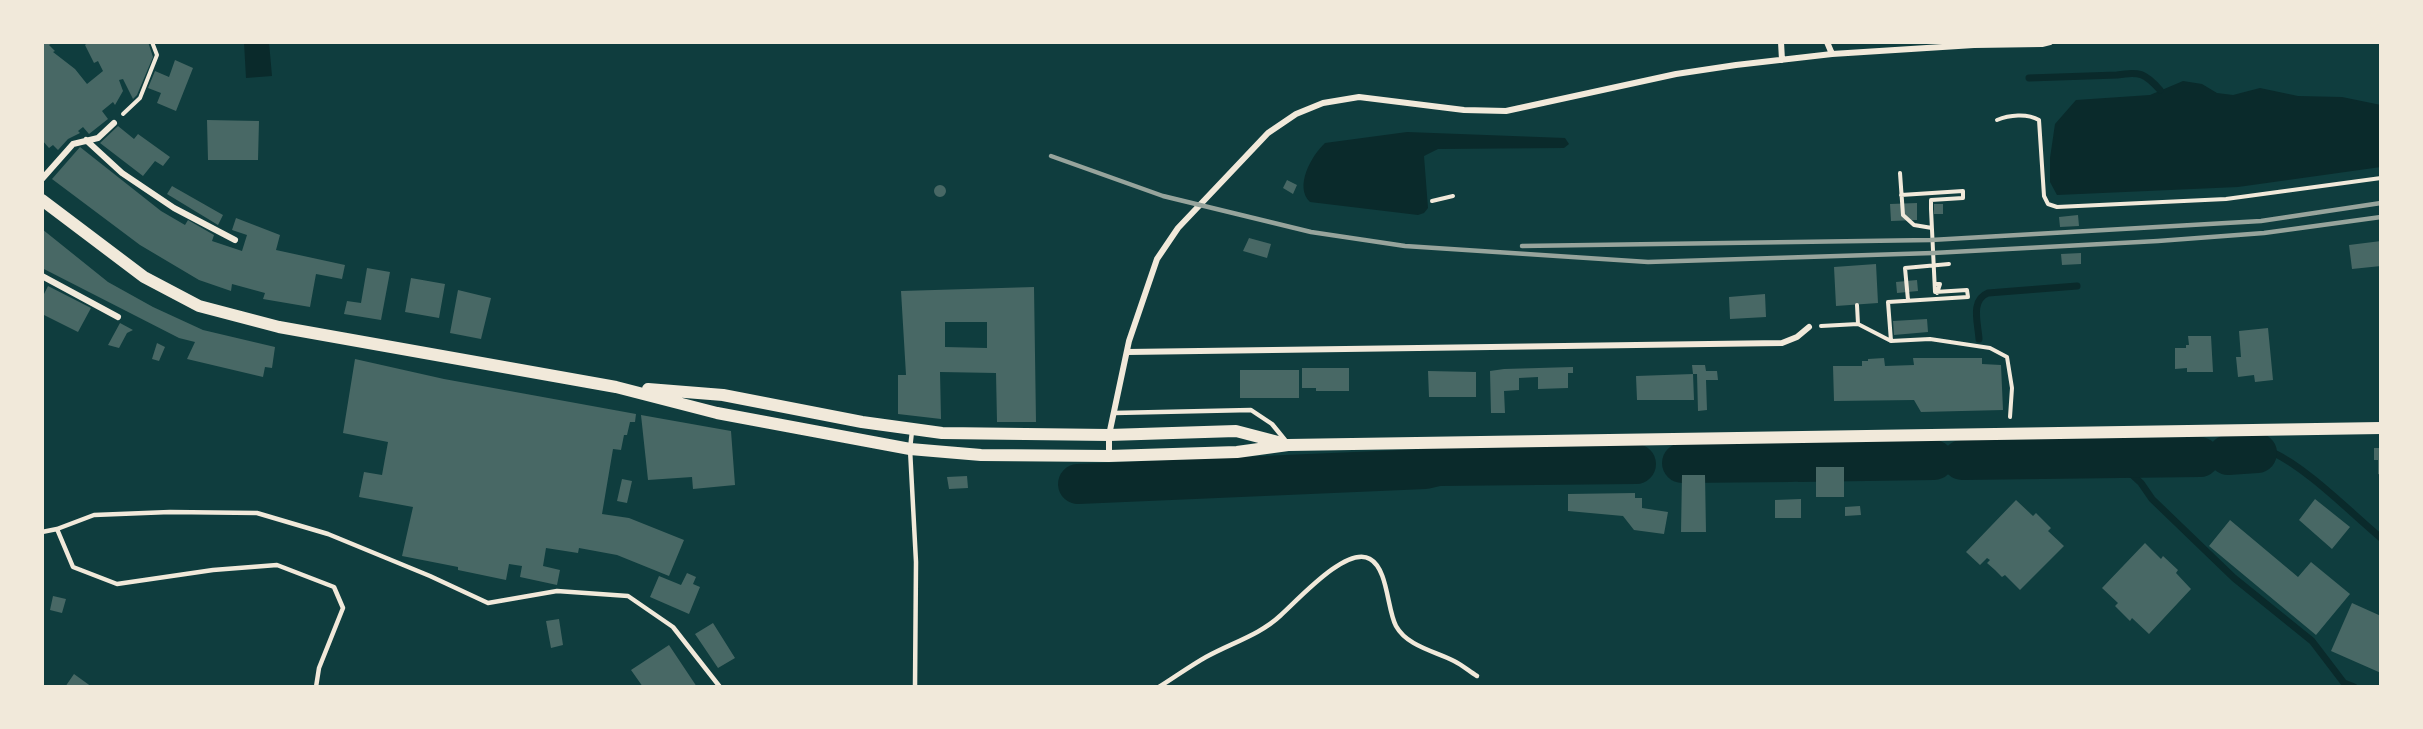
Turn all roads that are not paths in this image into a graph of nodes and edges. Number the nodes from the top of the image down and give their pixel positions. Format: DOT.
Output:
graph roads {
  1 [pos="1781,42"];
  2 [pos="1827,42"];
  3 [pos="2050,42"];
  4 [pos="1832,54"];
  5 [pos="1782,60"];
  6 [pos="114,123"];
  7 [pos="86,141"];
  8 [pos="42,179"];
  9 [pos="42,200"];
  10 [pos="235,240"];
  11 [pos="42,276"];
  12 [pos="118,317"];
  13 [pos="1809,327"];
  14 [pos="1127,352"];
  15 [pos="616,387"];
  16 [pos="1114,413"];
  17 [pos="2381,428"];
  18 [pos="912,431"];
  19 [pos="1109,435"];
  20 [pos="1288,444"];
  21 [pos="910,449"];
  22 [pos="1109,456"];
  23 [pos="57,529"];
  24 [pos="42,532"];
  25 [pos="1477,676"];
  26 [pos="316,687"];
  27 [pos="720,687"];
  28 [pos="915,687"];
  29 [pos="1160,687"];
  1 -- 5 [label="street"];
  2 -- 4 [label="street"];
  3 -- 4 [label="street"];
  4 -- 5 [label="street"];
  5 -- 14 [label="street"];
  6 -- 7 [label="street"];
  7 -- 8 [label="street"];
  7 -- 10 [label="street"];
  9 -- 15 [label="main road"];
  11 -- 12 [label="street"];
  13 -- 14 [label="street"];
  14 -- 16 [label="street"];
  15 -- 18 [label="main road"];
  15 -- 21 [label="main road"];
  16 -- 19 [label="street"];
  16 -- 20 [label="lane"];
  17 -- 20 [label="main road"];
  18 -- 19 [label="main road"];
  18 -- 21 [label="lane"];
  19 -- 20 [label="main road"];
  19 -- 22 [label="street"];
  20 -- 22 [label="main road"];
  21 -- 22 [label="main road"];
  21 -- 28 [label="lane"];
  23 -- 24 [label="lane"];
  23 -- 26 [label="lane"];
  23 -- 27 [label="lane"];
  25 -- 29 [label="lane"];
}
